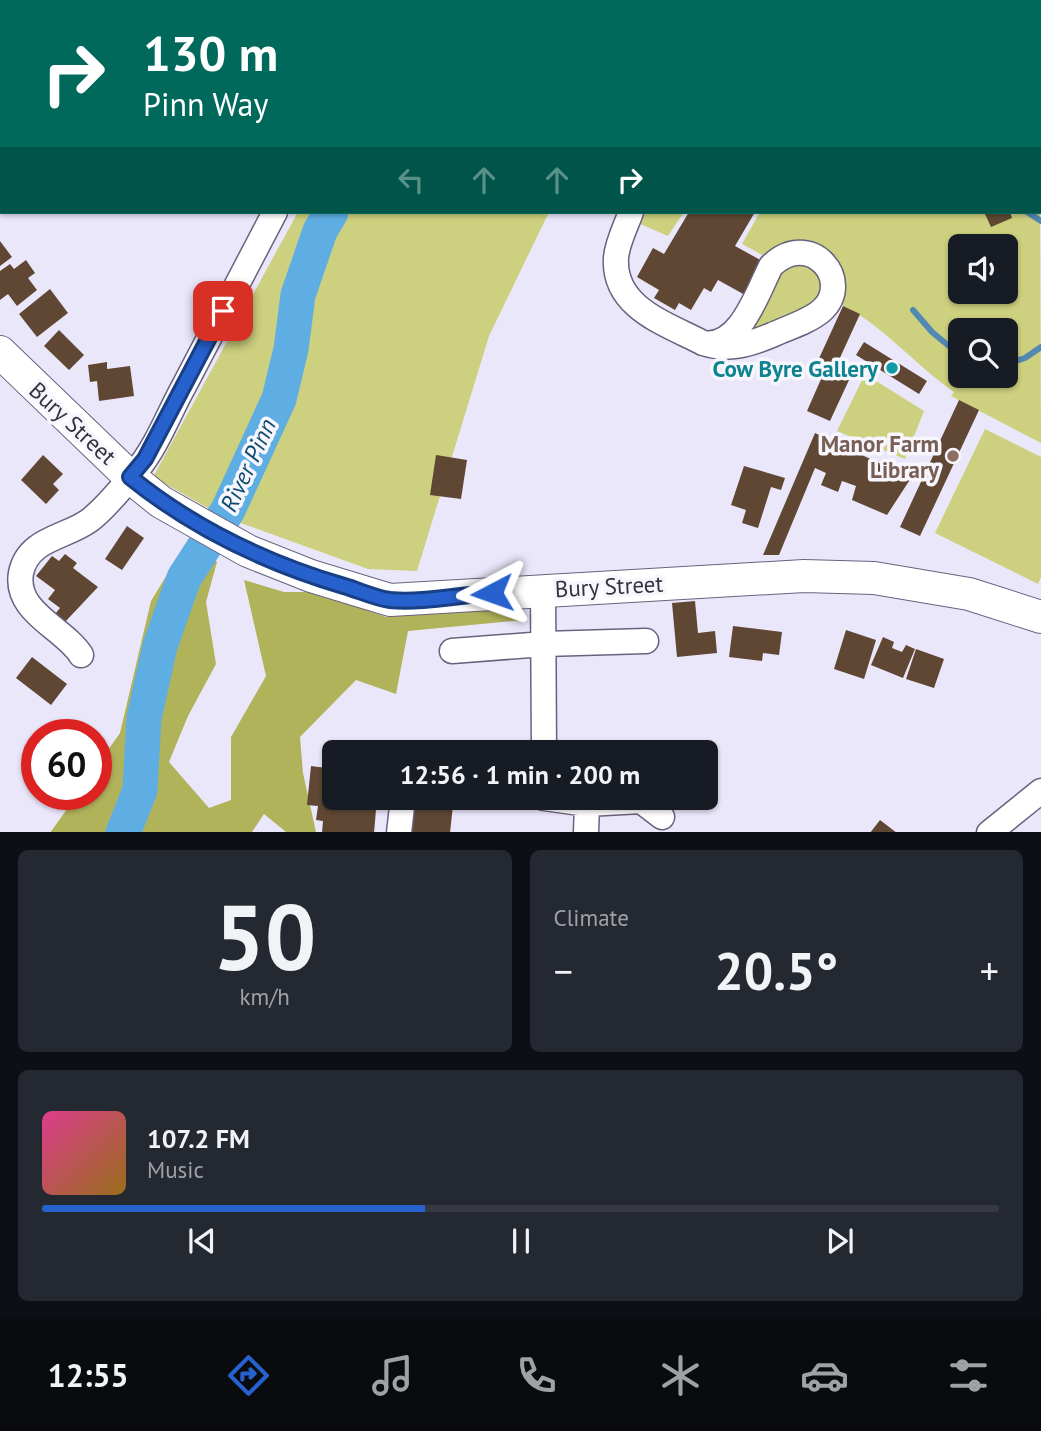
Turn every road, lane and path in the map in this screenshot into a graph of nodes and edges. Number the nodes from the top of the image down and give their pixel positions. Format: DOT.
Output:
graph roads {
  1 [pos="274,214"];
  2 [pos="630,214"];
  3 [pos="703,343"];
  4 [pos="0,352"];
  5 [pos="130,477"];
  6 [pos="543,590"];
  7 [pos="1041,617"];
  8 [pos="646,641"];
  9 [pos="544,644"];
  10 [pos="452,651"];
  11 [pos="81,655"];
  12 [pos="544,740"];
  13 [pos="1041,791"];
  14 [pos="402,810"];
  15 [pos="587,810"];
  16 [pos="652,810"];
  17 [pos="662,817"];
  18 [pos="399,832"];
  19 [pos="586,832"];
  20 [pos="989,832"];
  1 -- 5 [label="street"];
  2 -- 3 [label="street"];
  3 -- 3 [label="street"];
  4 -- 5 [label="main road, Bury Street"];
  5 -- 6 [label="main road, Bury Street"];
  5 -- 11 [label="street"];
  6 -- 7 [label="main road, Bury Street"];
  6 -- 9 [label="street"];
  8 -- 9 [label="street"];
  9 -- 10 [label="street"];
  9 -- 12 [label="street"];
  13 -- 20 [label="street"];
  14 -- 18 [label="street"];
  15 -- 19 [label="street"];
  16 -- 17 [label="street"];
}
